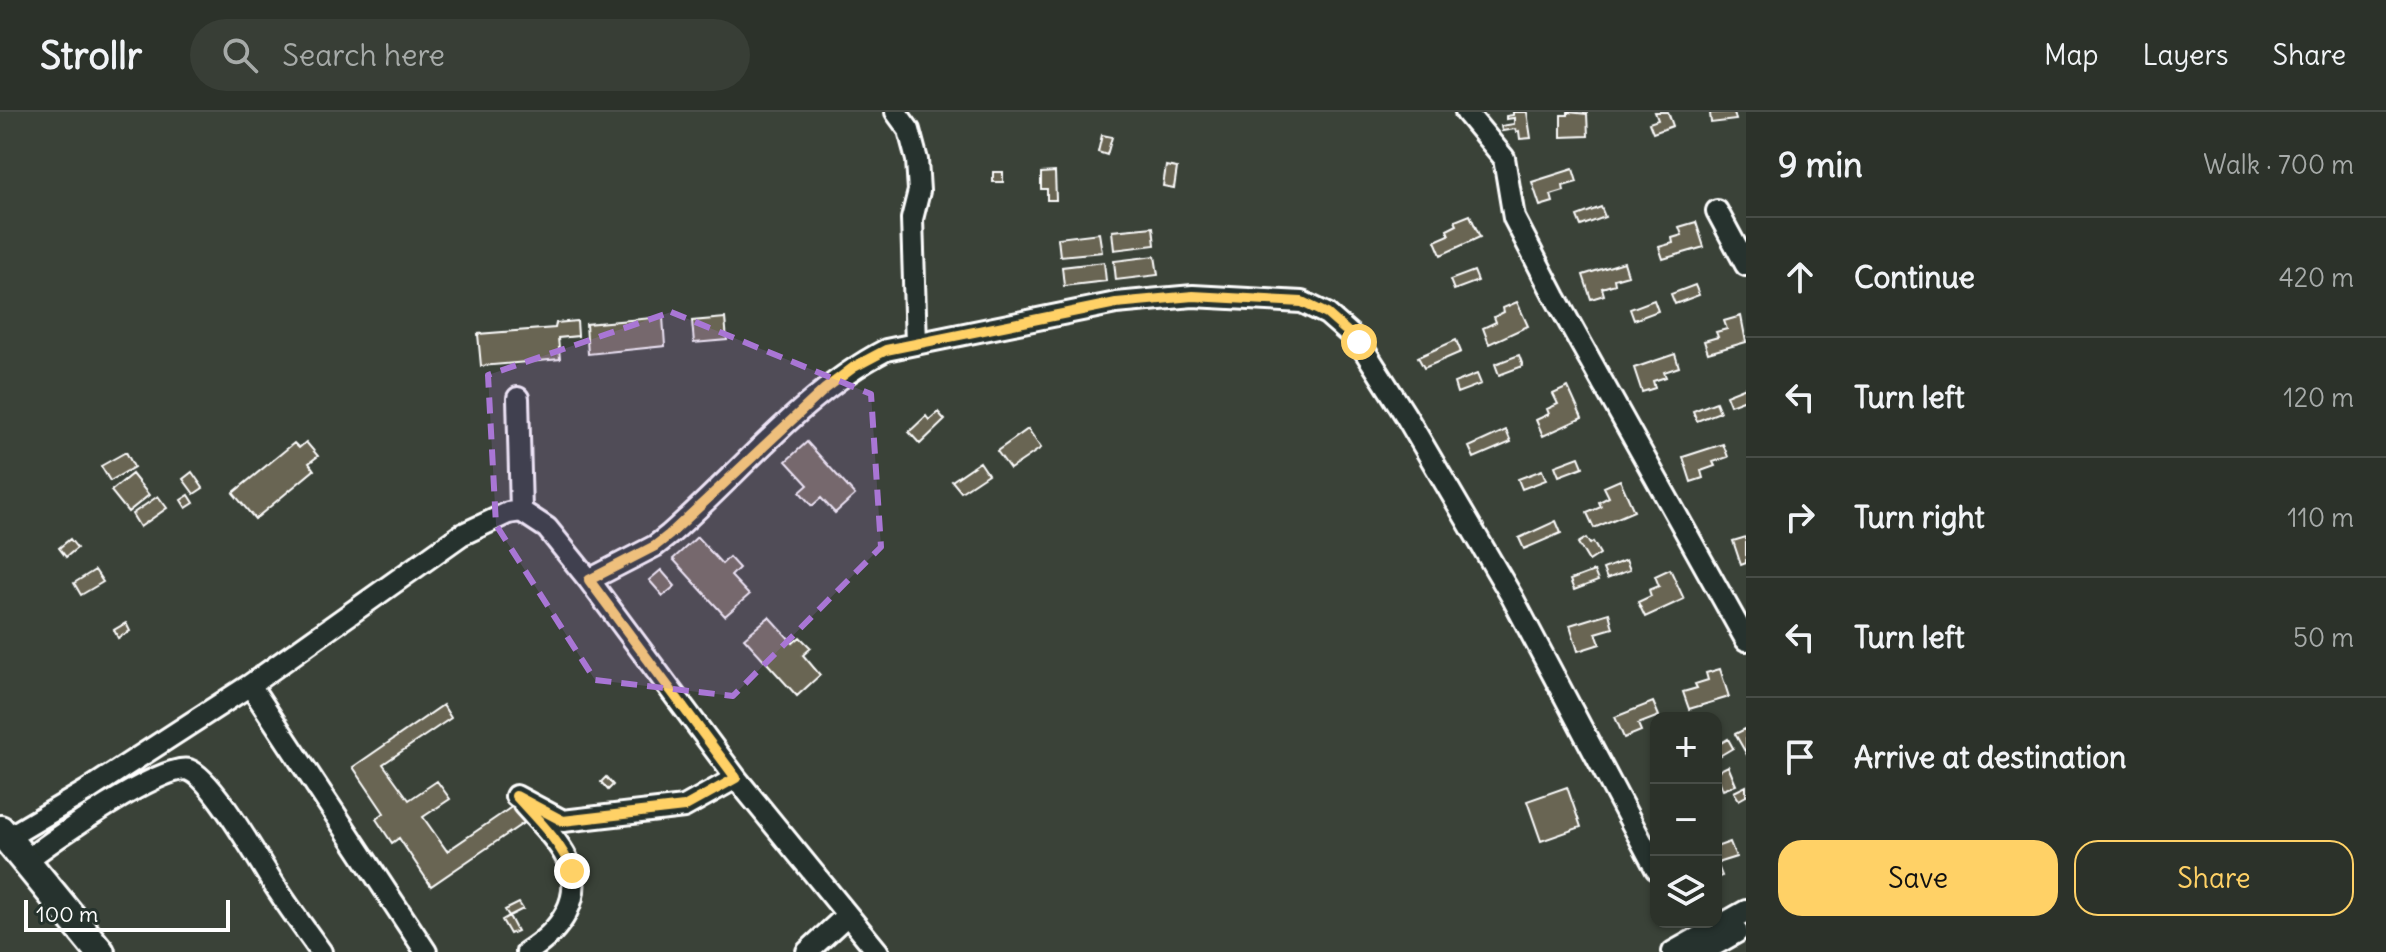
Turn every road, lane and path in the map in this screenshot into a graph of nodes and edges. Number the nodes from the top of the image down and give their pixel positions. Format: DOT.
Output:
graph roads {
  1 [pos="896,112"];
  2 [pos="1466,112"];
  3 [pos="1717,211"];
  4 [pos="1746,265"];
  5 [pos="916,344"];
  6 [pos="518,398"];
  7 [pos="521,511"];
  8 [pos="589,580"];
  9 [pos="1746,640"];
  10 [pos="250,685"];
  11 [pos="736,778"];
  12 [pos="4,834"];
  13 [pos="1650,858"];
  14 [pos="26,861"];
  15 [pos="1746,911"];
  16 [pos="847,915"];
  17 [pos="1746,926"];
  18 [pos="1696,941"];
  19 [pos="100,952"];
  20 [pos="321,952"];
  21 [pos="426,952"];
  22 [pos="527,952"];
  23 [pos="807,952"];
  24 [pos="878,952"];
  25 [pos="1673,952"];
  1 -- 5 [label="street"];
  2 -- 9 [label="street"];
  3 -- 4 [label="street"];
  5 -- 8 [label="street"];
  5 -- 13 [label="street"];
  6 -- 7 [label="street"];
  7 -- 8 [label="street"];
  7 -- 10 [label="street"];
  8 -- 11 [label="street"];
  10 -- 12 [label="street"];
  10 -- 21 [label="street"];
  11 -- 16 [label="street"];
  11 -- 22 [label="street"];
  12 -- 14 [label="highway"];
  14 -- 19 [label="highway"];
  14 -- 20 [label="street"];
  15 -- 18 [label="street"];
  16 -- 23 [label="street"];
  16 -- 24 [label="street"];
  17 -- 18 [label="street"];
  18 -- 25 [label="street"];
}
